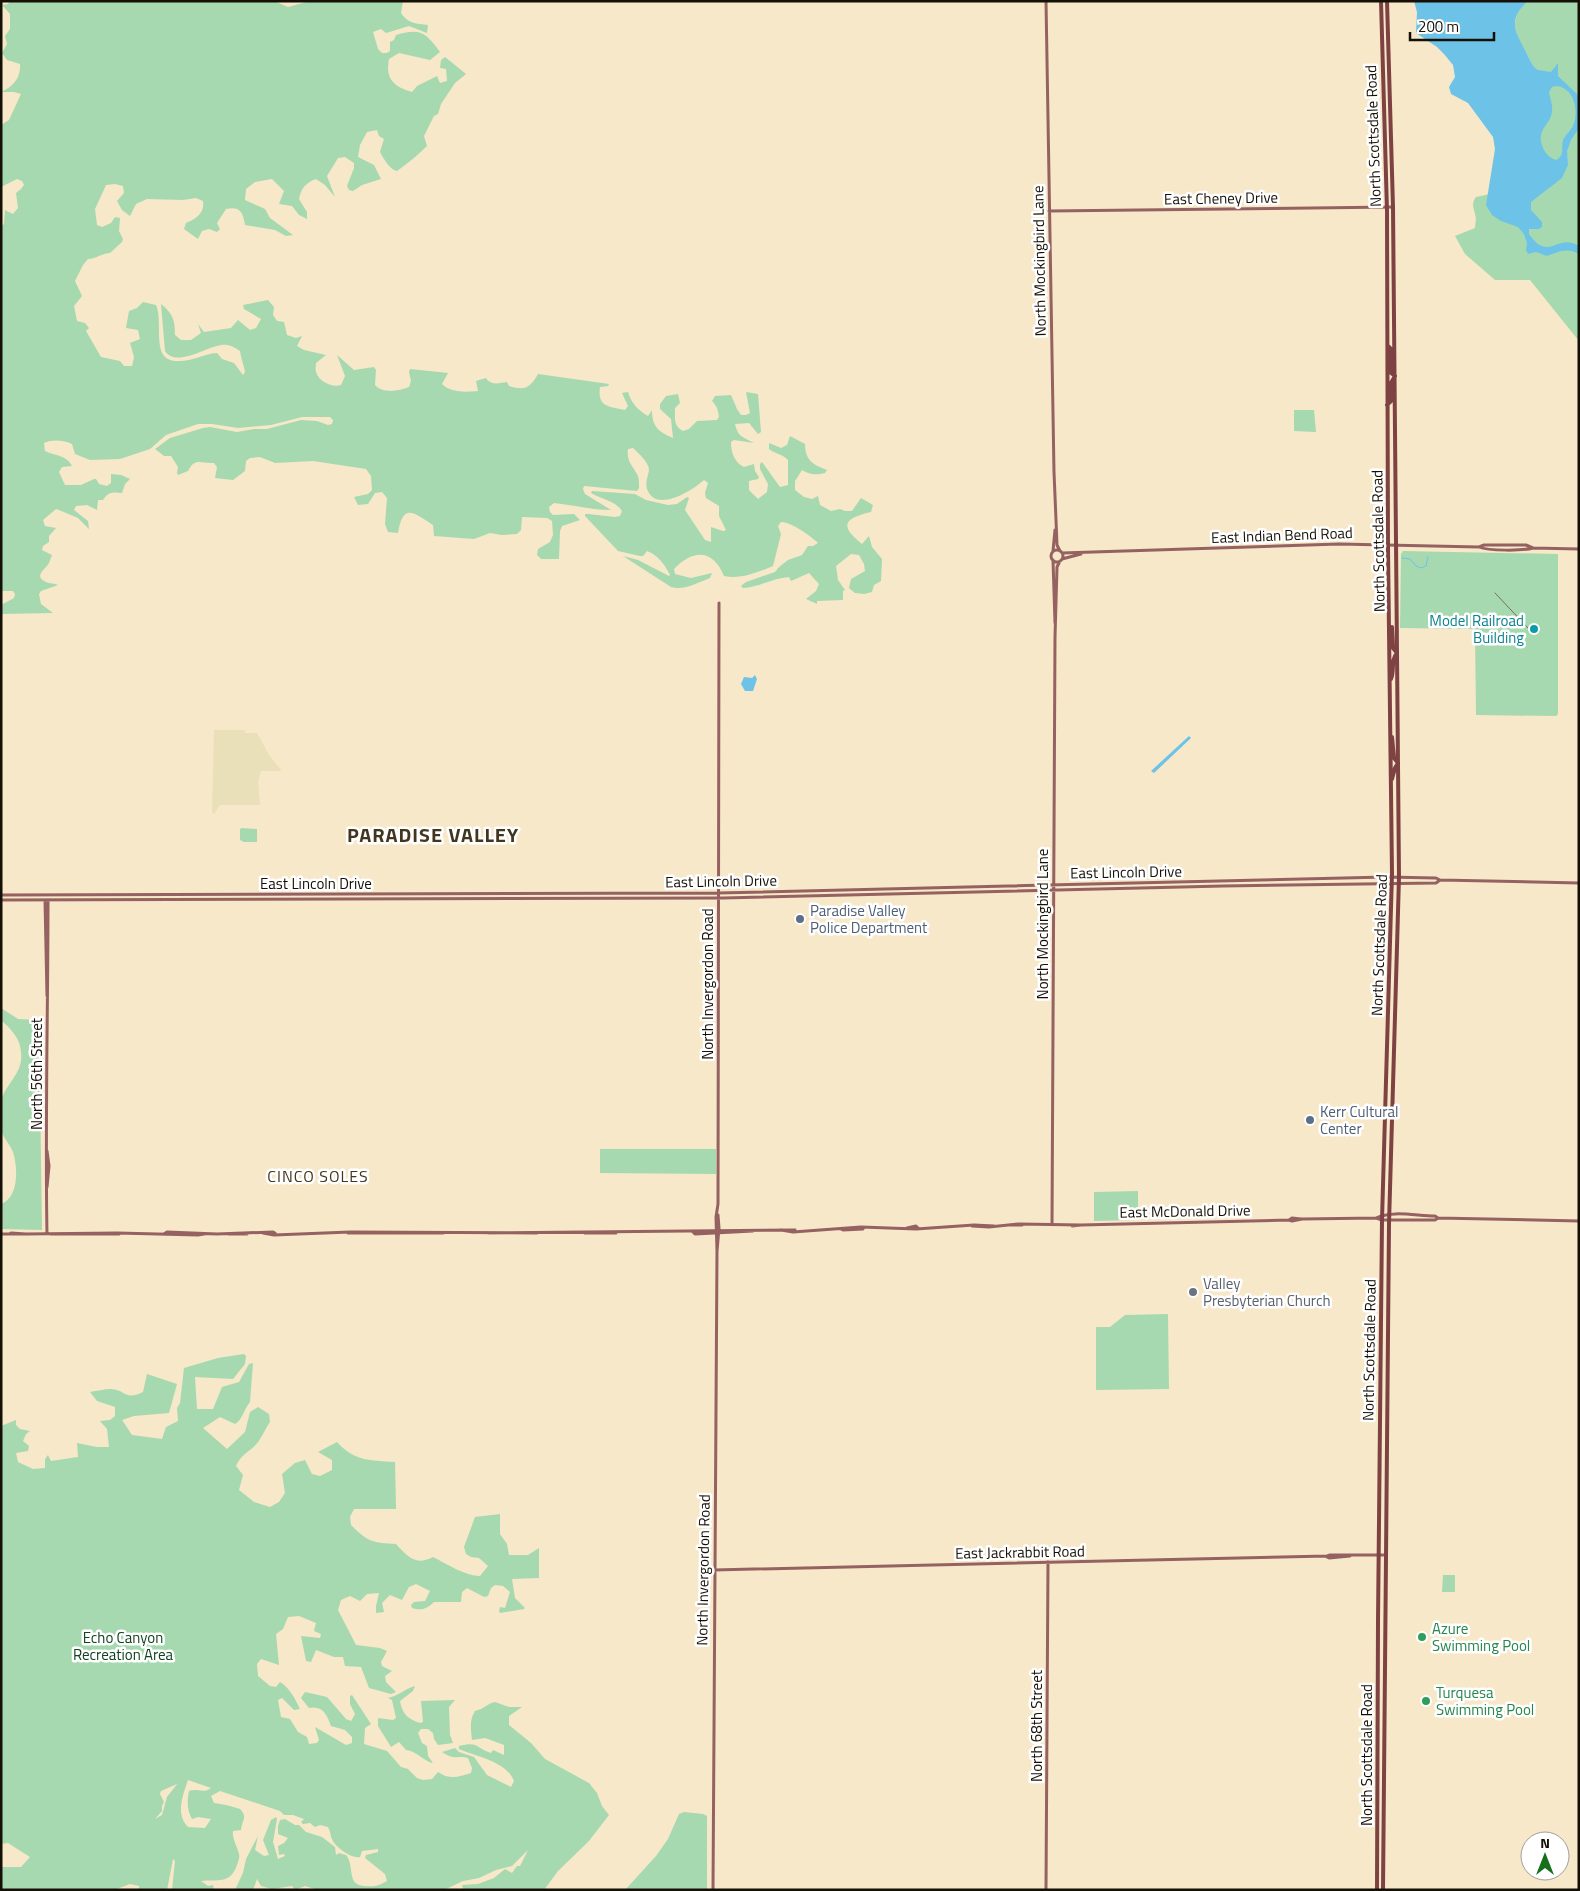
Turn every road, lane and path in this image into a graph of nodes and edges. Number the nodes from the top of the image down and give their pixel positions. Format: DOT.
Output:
graph roads {
  1 [pos="1046,1"];
  2 [pos="1380,1"];
  3 [pos="1387,1"];
  4 [pos="1387,207"];
  5 [pos="1393,207"];
  6 [pos="1049,211"];
  7 [pos="1387,346"];
  8 [pos="1395,376"];
  9 [pos="1387,404"];
  10 [pos="1056,520"];
  11 [pos="1388,544"];
  12 [pos="1396,544"];
  13 [pos="1579,549"];
  14 [pos="1053,551"];
  15 [pos="1061,552"];
  16 [pos="1087,552"];
  17 [pos="1053,560"];
  18 [pos="1060,560"];
  19 [pos="719,603"];
  20 [pos="1390,620"];
  21 [pos="1055,623"];
  22 [pos="1397,653"];
  23 [pos="1390,682"];
  24 [pos="1391,733"];
  25 [pos="1398,763"];
  26 [pos="1391,782"];
  27 [pos="1392,811"];
  28 [pos="1398,811"];
  29 [pos="1392,877"];
  30 [pos="1400,877"];
  31 [pos="1440,880"];
  32 [pos="1392,882"];
  33 [pos="1399,882"];
  34 [pos="1579,883"];
  35 [pos="1054,885"];
  36 [pos="1125,886"];
  37 [pos="947,888"];
  38 [pos="995,889"];
  39 [pos="853,890"];
  40 [pos="1054,890"];
  41 [pos="825,891"];
  42 [pos="946,893"];
  43 [pos="420,894"];
  44 [pos="767,894"];
  45 [pos="1,895"];
  46 [pos="46,895"];
  47 [pos="718,895"];
  48 [pos="826,895"];
  49 [pos="853,895"];
  50 [pos="420,899"];
  51 [pos="1,900"];
  52 [pos="46,900"];
  53 [pos="1390,1215"];
  54 [pos="1382,1218"];
  55 [pos="1438,1218"];
  56 [pos="1390,1220"];
  57 [pos="1579,1221"];
  58 [pos="1052,1225"];
  59 [pos="718,1232"];
  60 [pos="1,1234"];
  61 [pos="49,1234"];
  62 [pos="1386,1555"];
  63 [pos="1379,1556"];
  64 [pos="1048,1562"];
  65 [pos="714,1570"];
  66 [pos="1378,1622"];
  67 [pos="1386,1622"];
  68 [pos="1378,1643"];
  69 [pos="1386,1644"];
  70 [pos="712,1890"];
  71 [pos="1046,1890"];
  72 [pos="1377,1890"];
  73 [pos="1383,1890"];
  1 -- 6 [label="street, North Mockingbird Lane"];
  2 -- 4 [label="main road, North Scottsdale Road"];
  3 -- 5 [label="main road, North Scottsdale Road"];
  4 -- 5 [label="street, East Cheney Drive"];
  4 -- 6 [label="street, East Cheney Drive"];
  4 -- 7 [label="main road, North Scottsdale Road"];
  5 -- 8 [label="main road, North Scottsdale Road"];
  6 -- 10 [label="street, North Mockingbird Lane"];
  7 -- 8 [label="main road"];
  7 -- 9 [label="main road, North Scottsdale Road"];
  8 -- 9 [label="main road"];
  8 -- 12 [label="main road, North Scottsdale Road"];
  9 -- 11 [label="main road, North Scottsdale Road"];
  10 -- 14 [label="street, North Mockingbird Lane"];
  10 -- 15 [label="street, North Mockingbird Lane"];
  11 -- 12 [label="street, East Indian Bend Road"];
  11 -- 16 [label="street, East Indian Bend Road"];
  11 -- 20 [label="main road, North Scottsdale Road"];
  12 -- 13 [label="street, East Indian Bend Road"];
  12 -- 22 [label="main road, North Scottsdale Road"];
  14 -- 15 [label="street"];
  14 -- 17 [label="street, North Mockingbird Lane"];
  15 -- 16 [label="street, East Indian Bend Road"];
  15 -- 18 [label="street, North Mockingbird Lane"];
  16 -- 18 [label="street, East Indian Bend Road"];
  17 -- 18 [label="street"];
  17 -- 21 [label="street, North Mockingbird Lane"];
  18 -- 21 [label="street, North Mockingbird Lane"];
  19 -- 47 [label="street, North Invergordon Road"];
  20 -- 22 [label="main road"];
  20 -- 23 [label="main road, North Scottsdale Road"];
  21 -- 35 [label="street, North Mockingbird Lane"];
  22 -- 23 [label="main road"];
  22 -- 25 [label="main road, North Scottsdale Road"];
  23 -- 24 [label="main road, North Scottsdale Road"];
  24 -- 25 [label="main road"];
  24 -- 26 [label="main road, North Scottsdale Road"];
  25 -- 26 [label="main road"];
  25 -- 28 [label="main road, North Scottsdale Road"];
  26 -- 27 [label="main road, North Scottsdale Road"];
  27 -- 28 [label="main road"];
  27 -- 29 [label="main road, North Scottsdale Road"];
  28 -- 30 [label="main road, North Scottsdale Road"];
  29 -- 30 [label="street, East Lincoln Drive"];
  29 -- 32 [label="main road, North Scottsdale Road"];
  29 -- 36 [label="street, East Lincoln Drive"];
  30 -- 31 [label="street, East Lincoln Drive"];
  30 -- 33 [label="main road, North Scottsdale Road"];
  31 -- 33 [label="street, East Lincoln Drive"];
  31 -- 34 [label="street, East Lincoln Drive"];
  32 -- 33 [label="street, East Lincoln Drive"];
  32 -- 36 [label="street, East Lincoln Drive"];
  32 -- 54 [label="main road, North Scottsdale Road"];
  33 -- 53 [label="main road, North Scottsdale Road"];
  35 -- 36 [label="street, East Lincoln Drive"];
  35 -- 38 [label="street, East Lincoln Drive"];
  35 -- 40 [label="street, North Mockingbird Lane"];
  36 -- 40 [label="street, East Lincoln Drive"];
  37 -- 38 [label="street, East Lincoln Drive"];
  37 -- 39 [label="street, East Lincoln Drive"];
  37 -- 42 [label="street"];
  38 -- 40 [label="street, East Lincoln Drive"];
  38 -- 42 [label="street, East Lincoln Drive"];
  39 -- 41 [label="street, East Lincoln Drive"];
  39 -- 49 [label="street"];
  40 -- 58 [label="street, North Mockingbird Lane"];
  41 -- 44 [label="street, East Lincoln Drive"];
  41 -- 48 [label="street"];
  42 -- 49 [label="street, East Lincoln Drive"];
  43 -- 46 [label="street, East Lincoln Drive"];
  43 -- 47 [label="street, East Lincoln Drive"];
  43 -- 50 [label="street"];
  44 -- 47 [label="street, East Lincoln Drive"];
  44 -- 48 [label="street, East Lincoln Drive"];
  45 -- 46 [label="street, East Lincoln Drive"];
  46 -- 52 [label="street, North 56th Street"];
  47 -- 50 [label="street, East Lincoln Drive"];
  47 -- 59 [label="street, North Invergordon Road"];
  48 -- 49 [label="street, East Lincoln Drive"];
  50 -- 52 [label="street, East Lincoln Drive"];
  51 -- 52 [label="street, East Lincoln Drive"];
  52 -- 61 [label="street, North 56th Street"];
  53 -- 54 [label="street"];
  53 -- 55 [label="street"];
  53 -- 56 [label="main road, North Scottsdale Road"];
  54 -- 56 [label="street"];
  54 -- 58 [label="street, East McDonald Drive"];
  54 -- 63 [label="main road, North Scottsdale Road"];
  55 -- 56 [label="street"];
  55 -- 57 [label="street"];
  56 -- 62 [label="main road, North Scottsdale Road"];
  58 -- 59 [label="street, East McDonald Drive"];
  59 -- 61 [label="street, East McDonald Drive"];
  59 -- 65 [label="street, North Invergordon Road"];
  60 -- 61 [label="street, East McDonald Drive"];
  62 -- 63 [label="street, East Jackrabbit Road"];
  62 -- 67 [label="main road, North Scottsdale Road"];
  63 -- 64 [label="street, East Jackrabbit Road"];
  63 -- 66 [label="main road, North Scottsdale Road"];
  64 -- 65 [label="street, East Jackrabbit Road"];
  64 -- 71 [label="street, North 68th Street"];
  65 -- 70 [label="street, North Invergordon Road"];
  66 -- 67 [label="main road"];
  66 -- 68 [label="main road, North Scottsdale Road"];
  67 -- 69 [label="main road, North Scottsdale Road"];
  68 -- 69 [label="main road"];
  68 -- 72 [label="main road, North Scottsdale Road"];
  69 -- 73 [label="main road, North Scottsdale Road"];
}
